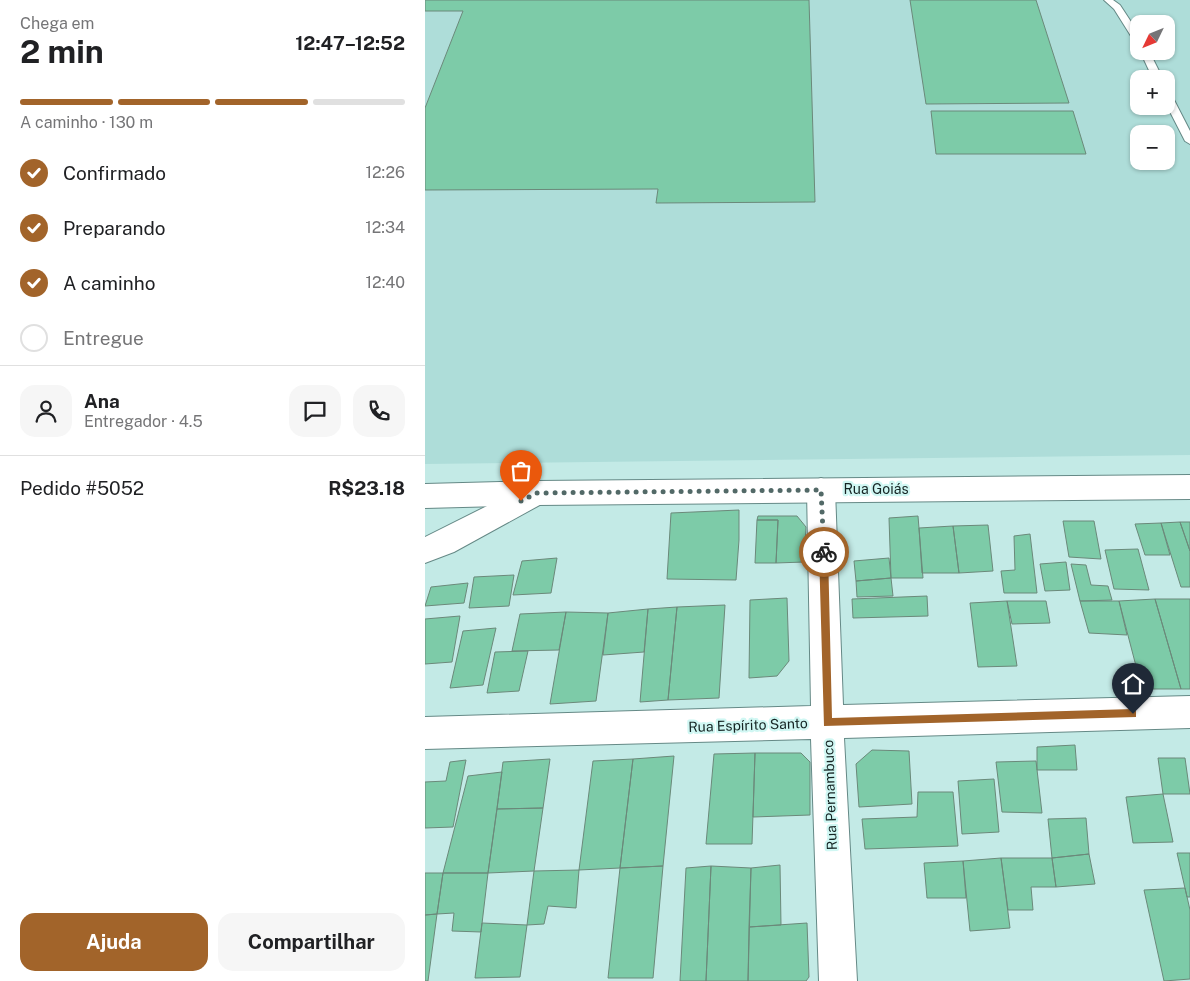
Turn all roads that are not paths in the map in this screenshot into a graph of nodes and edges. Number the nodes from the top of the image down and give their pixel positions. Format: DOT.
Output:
graph roads {
  1 [pos="1108,0"];
  2 [pos="1130,28"];
  3 [pos="1175,112"];
  4 [pos="1190,141"];
  5 [pos="1190,487"];
  6 [pos="821,490"];
  7 [pos="537,493"];
  8 [pos="425,496"];
  9 [pos="425,550"];
  10 [pos="1190,712"];
  11 [pos="827,723"];
  12 [pos="425,733"];
  13 [pos="838,981"];
  1 -- 2 [label="lane"];
  3 -- 4 [label="lane"];
  5 -- 6 [label="street, Rua Goiás"];
  6 -- 7 [label="street, Rua Goiás"];
  6 -- 11 [label="street, Rua Pernambuco"];
  7 -- 8 [label="street"];
  7 -- 9 [label="street, Rua Goiás"];
  10 -- 11 [label="street, Rua Espírito Santo"];
  11 -- 12 [label="street, Rua Espírito Santo"];
  11 -- 13 [label="street, Rua Pernambuco"];
}
